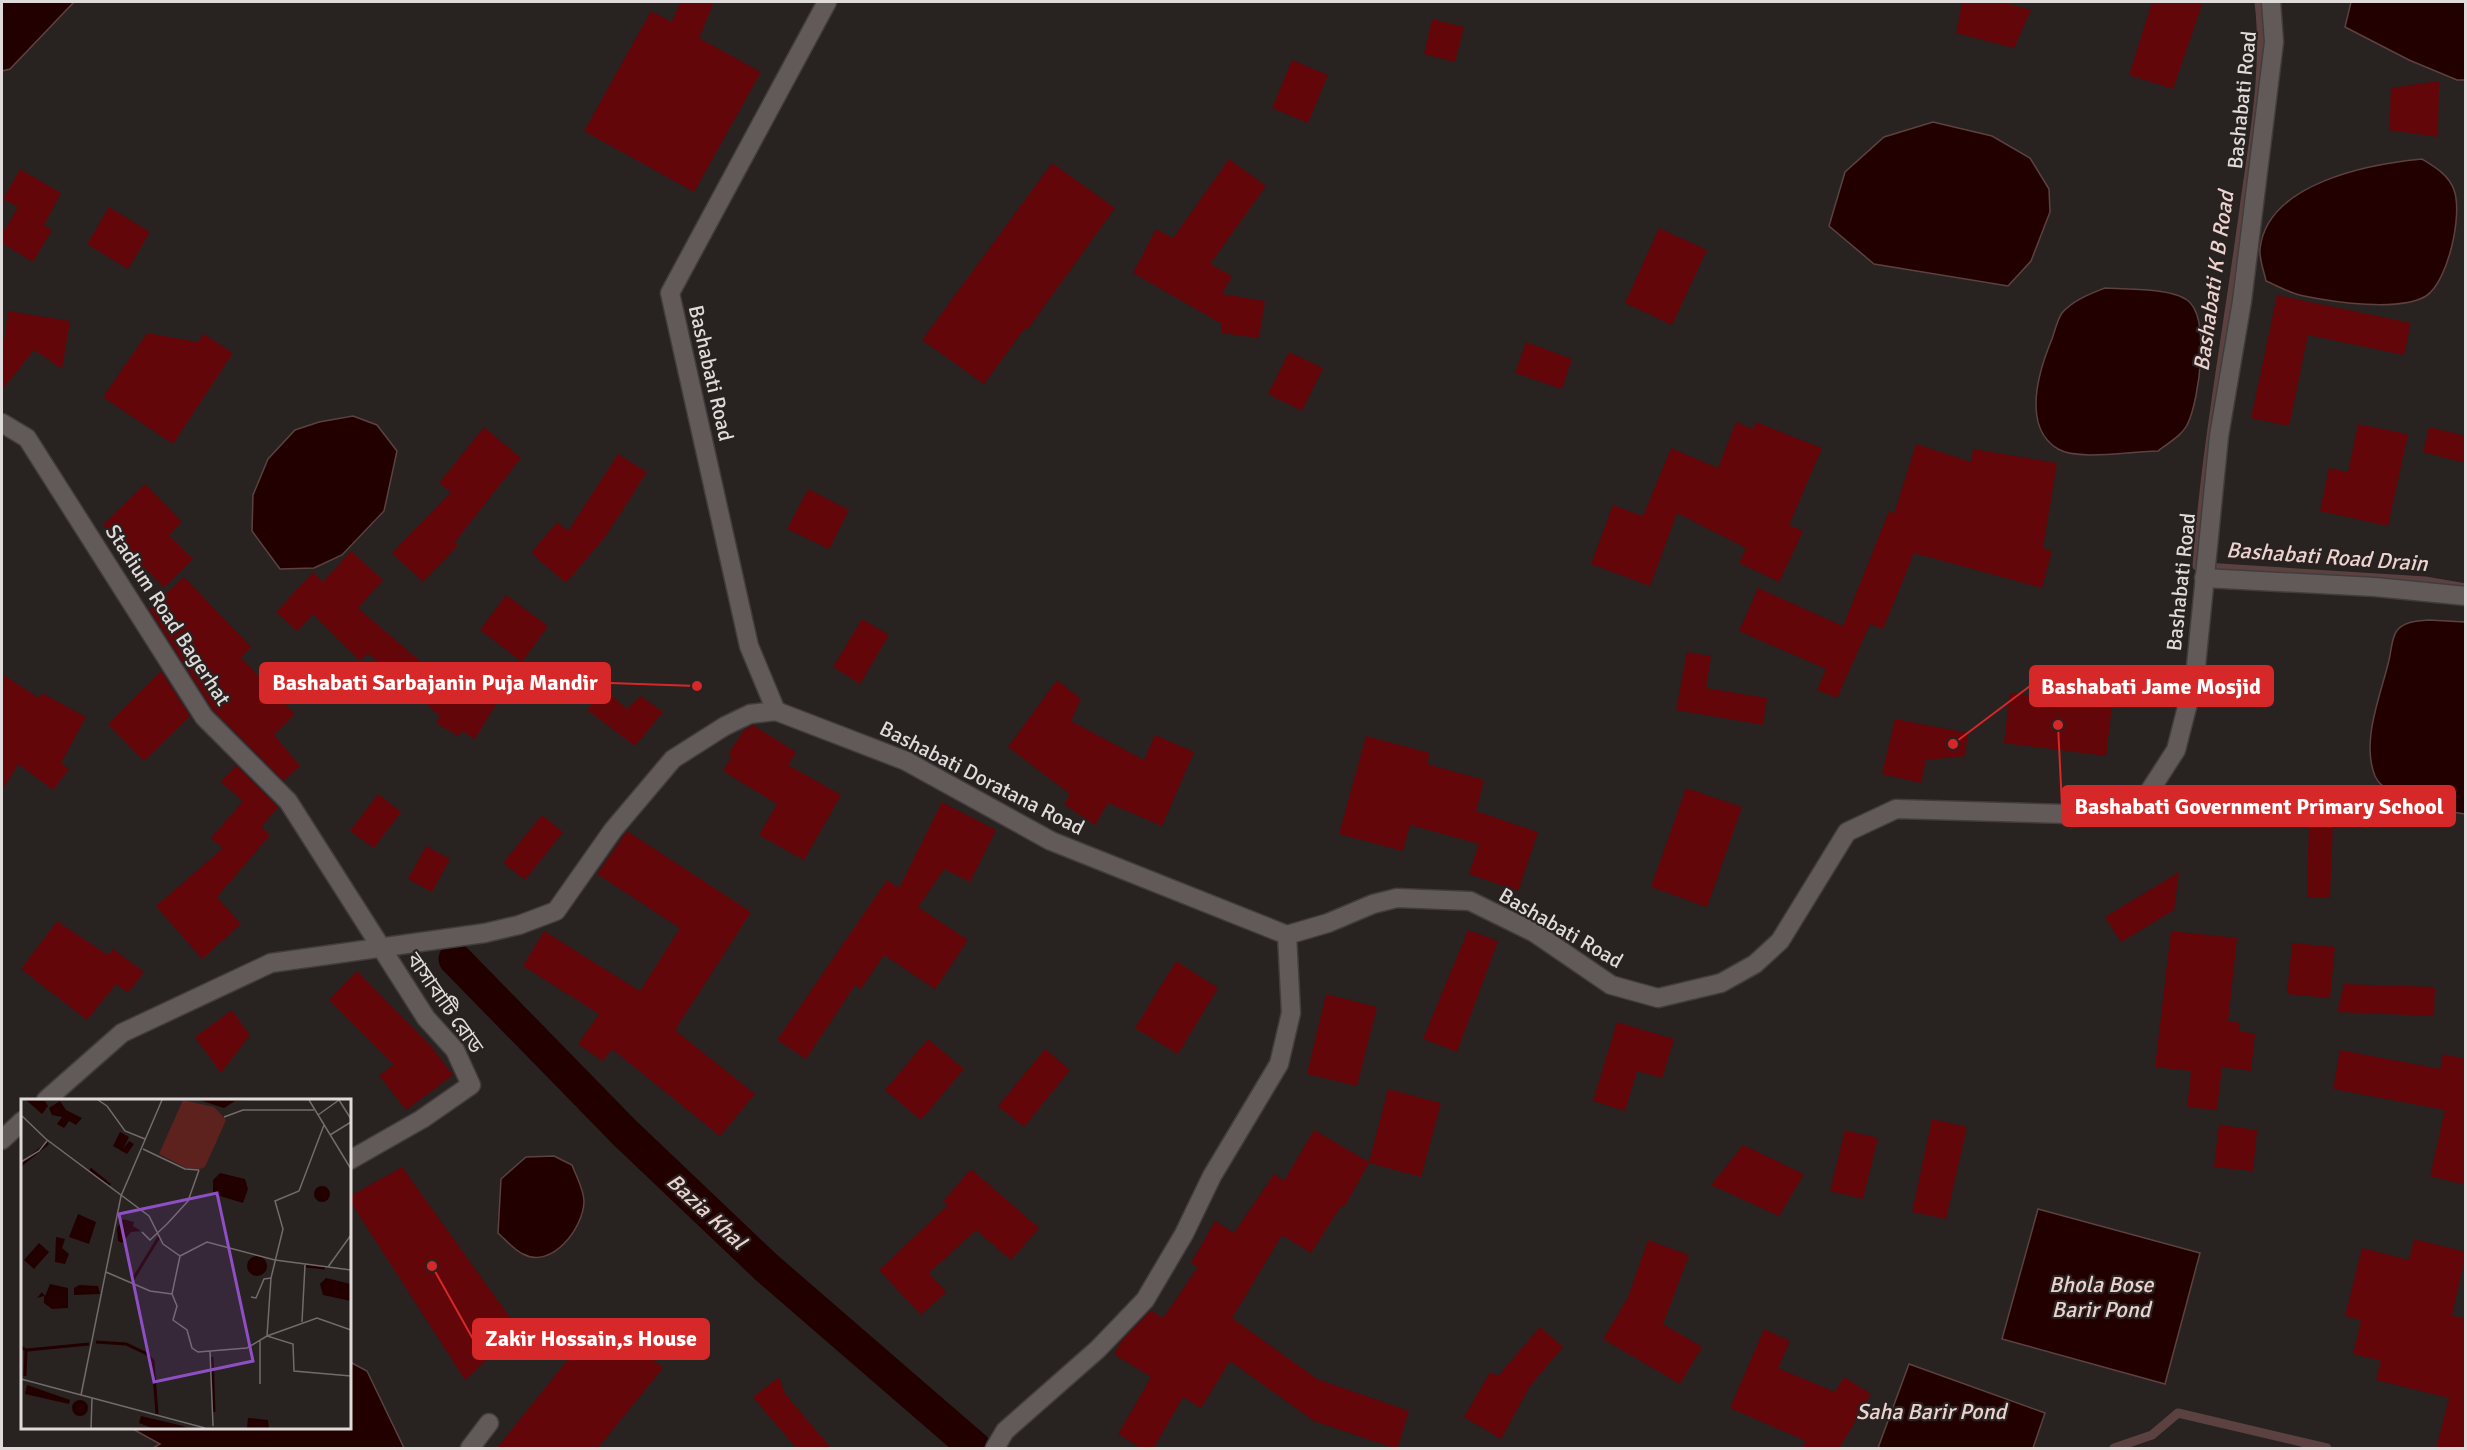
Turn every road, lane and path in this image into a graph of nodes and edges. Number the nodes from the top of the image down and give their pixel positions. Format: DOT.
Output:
graph roads {
  1 [pos="827,2"];
  2 [pos="2271,2"];
  3 [pos="2,423"];
  4 [pos="2204,578"];
  5 [pos="2466,596"];
  6 [pos="776,711"];
  7 [pos="1287,936"];
  8 [pos="381,949"];
  9 [pos="48,1099"];
  10 [pos="21,1122"];
  11 [pos="2,1140"];
  12 [pos="351,1159"];
  13 [pos="489,1423"];
  14 [pos="470,1449"];
  15 [pos="995,1449"];
  1 -- 6 [label="street, Bashabati Road"];
  2 -- 4 [label="street, Bashabati Road"];
  3 -- 8 [label="street, Stadium Road Bagerhat"];
  4 -- 5 [label="street"];
  4 -- 7 [label="street, Bashabati Road"];
  6 -- 7 [label="street, Bashabati Doratana Road"];
  6 -- 8 [label="street"];
  7 -- 15 [label="street"];
  8 -- 9 [label="street"];
  8 -- 12 [label="street, বাসাবাটি রোড"];
  10 -- 11 [label="street"];
  13 -- 14 [label="street"];
}
